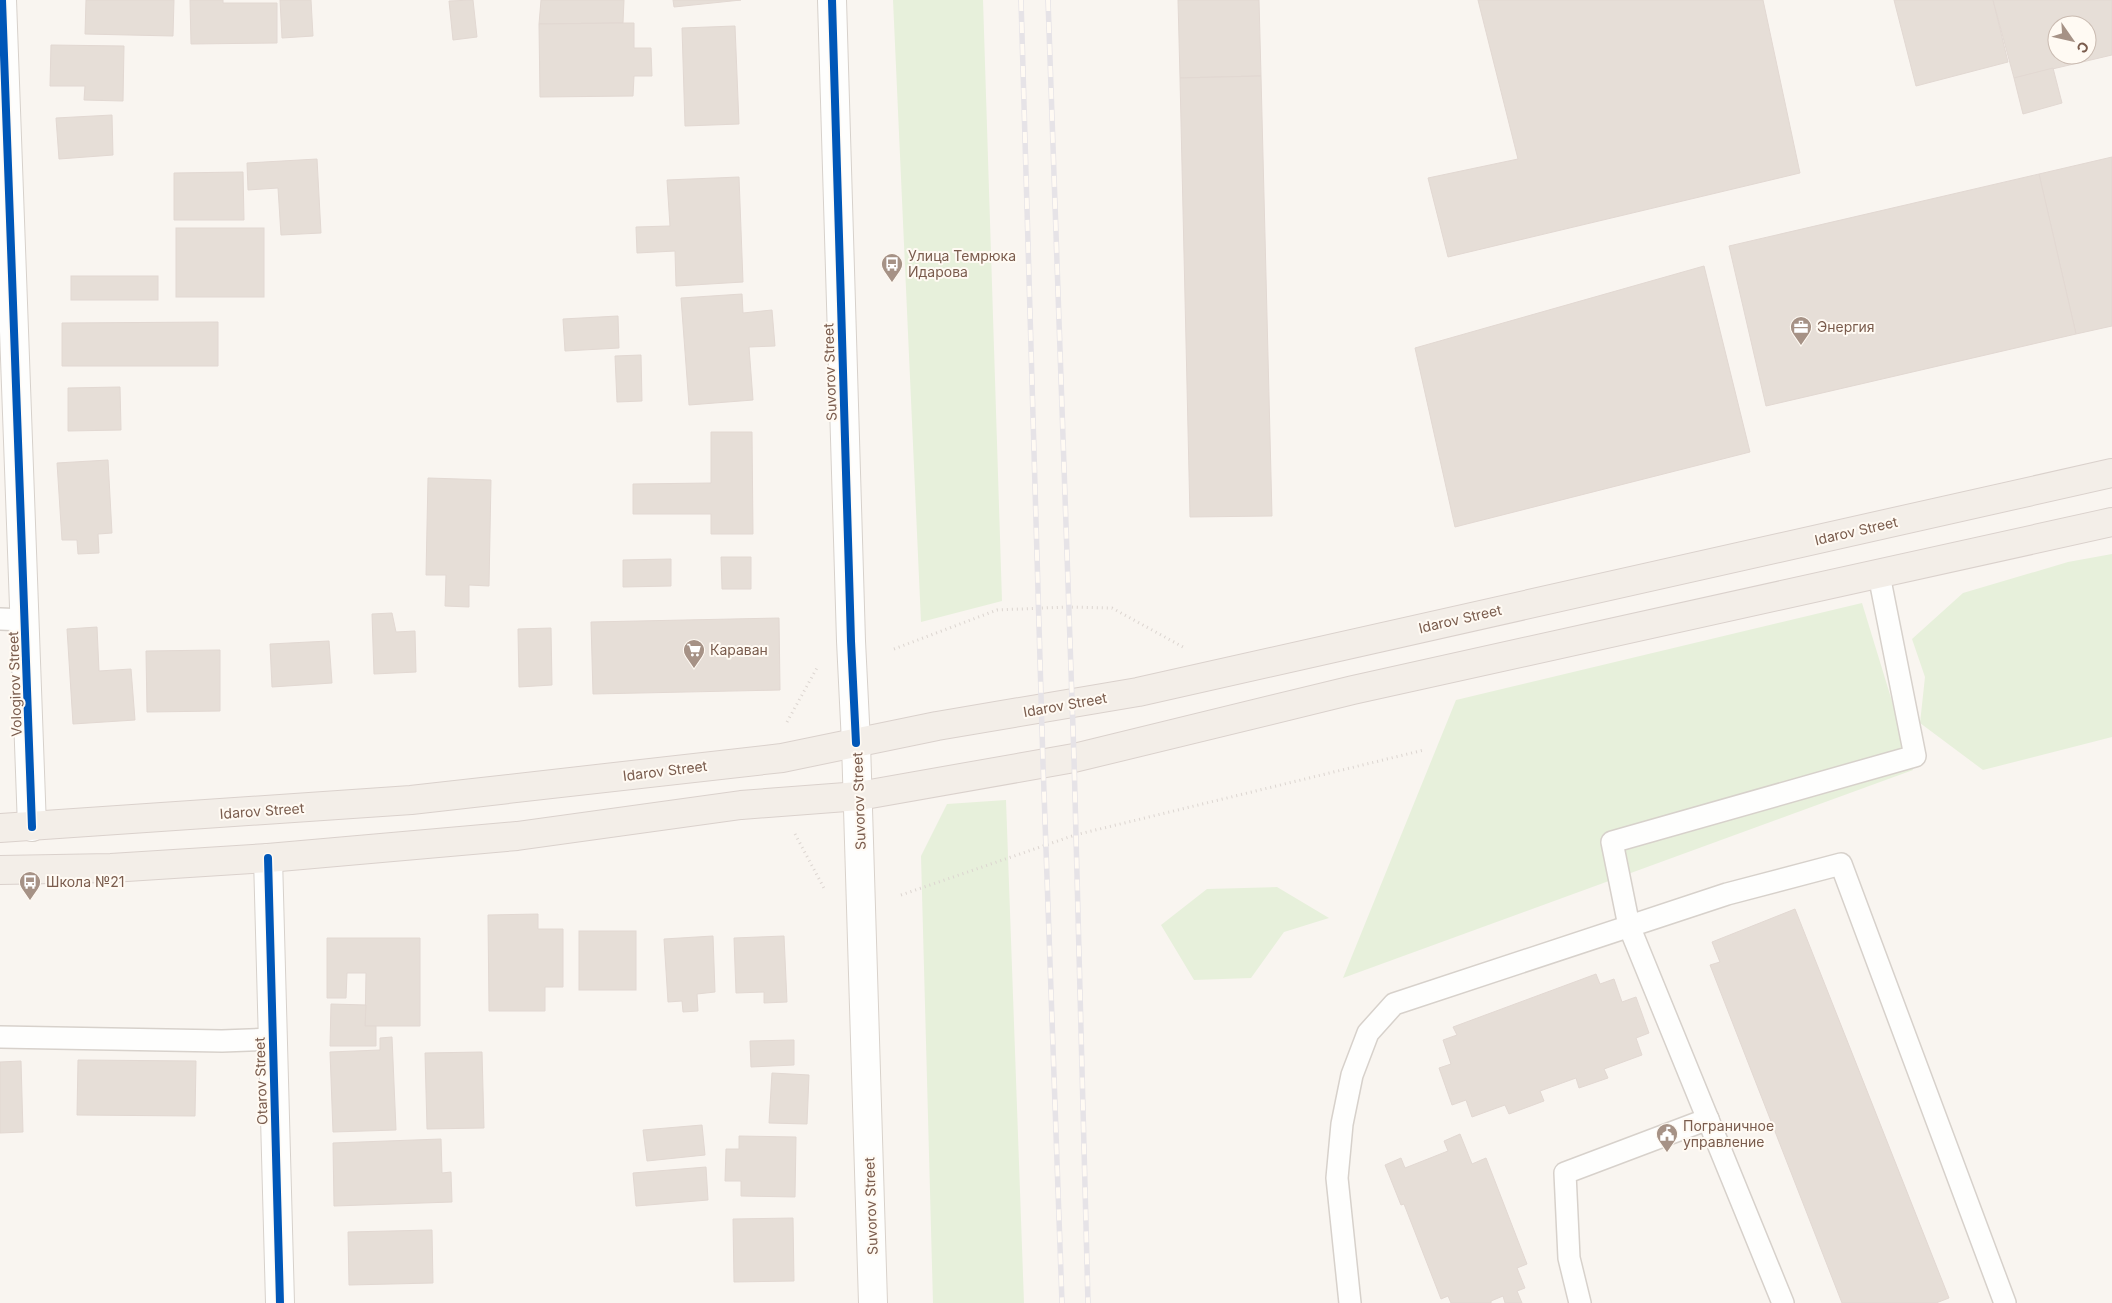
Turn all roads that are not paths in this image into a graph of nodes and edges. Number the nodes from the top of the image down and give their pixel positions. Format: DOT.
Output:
graph roads {
  1 [pos="2,0"];
  2 [pos="832,0"];
  3 [pos="2112,473"];
  4 [pos="2112,522"];
  5 [pos="1880,575"];
  6 [pos="13,620"];
  7 [pos="856,743"];
  8 [pos="859,796"];
  9 [pos="32,826"];
  10 [pos="0,828"];
  11 [pos="268,858"];
  12 [pos="0,870"];
  13 [pos="1629,926"];
  14 [pos="0,1037"];
  15 [pos="272,1039"];
  16 [pos="1708,1119"];
  17 [pos="280,1303"];
  18 [pos="874,1303"];
  19 [pos="1350,1303"];
  20 [pos="1580,1303"];
  21 [pos="1783,1303"];
  22 [pos="2006,1303"];
  1 -- 6 [label="street, Vologirov Street"];
  2 -- 7 [label="street, Suvorov Street"];
  3 -- 7 [label="main road, Idarov Street"];
  4 -- 5 [label="main road"];
  5 -- 8 [label="main road"];
  5 -- 13 [label="lane"];
  6 -- 9 [label="street, Vologirov Street"];
  7 -- 8 [label="street, Suvorov Street"];
  7 -- 9 [label="main road, Idarov Street"];
  8 -- 11 [label="main road"];
  8 -- 18 [label="street, Suvorov Street"];
  9 -- 10 [label="main road, Idarov Street"];
  11 -- 12 [label="main road"];
  11 -- 15 [label="street, Otarov Street"];
  13 -- 16 [label="lane"];
  13 -- 19 [label="lane"];
  13 -- 22 [label="lane"];
  14 -- 15 [label="lane"];
  15 -- 17 [label="street, Otarov Street"];
  16 -- 20 [label="lane"];
  16 -- 21 [label="lane"];
}
